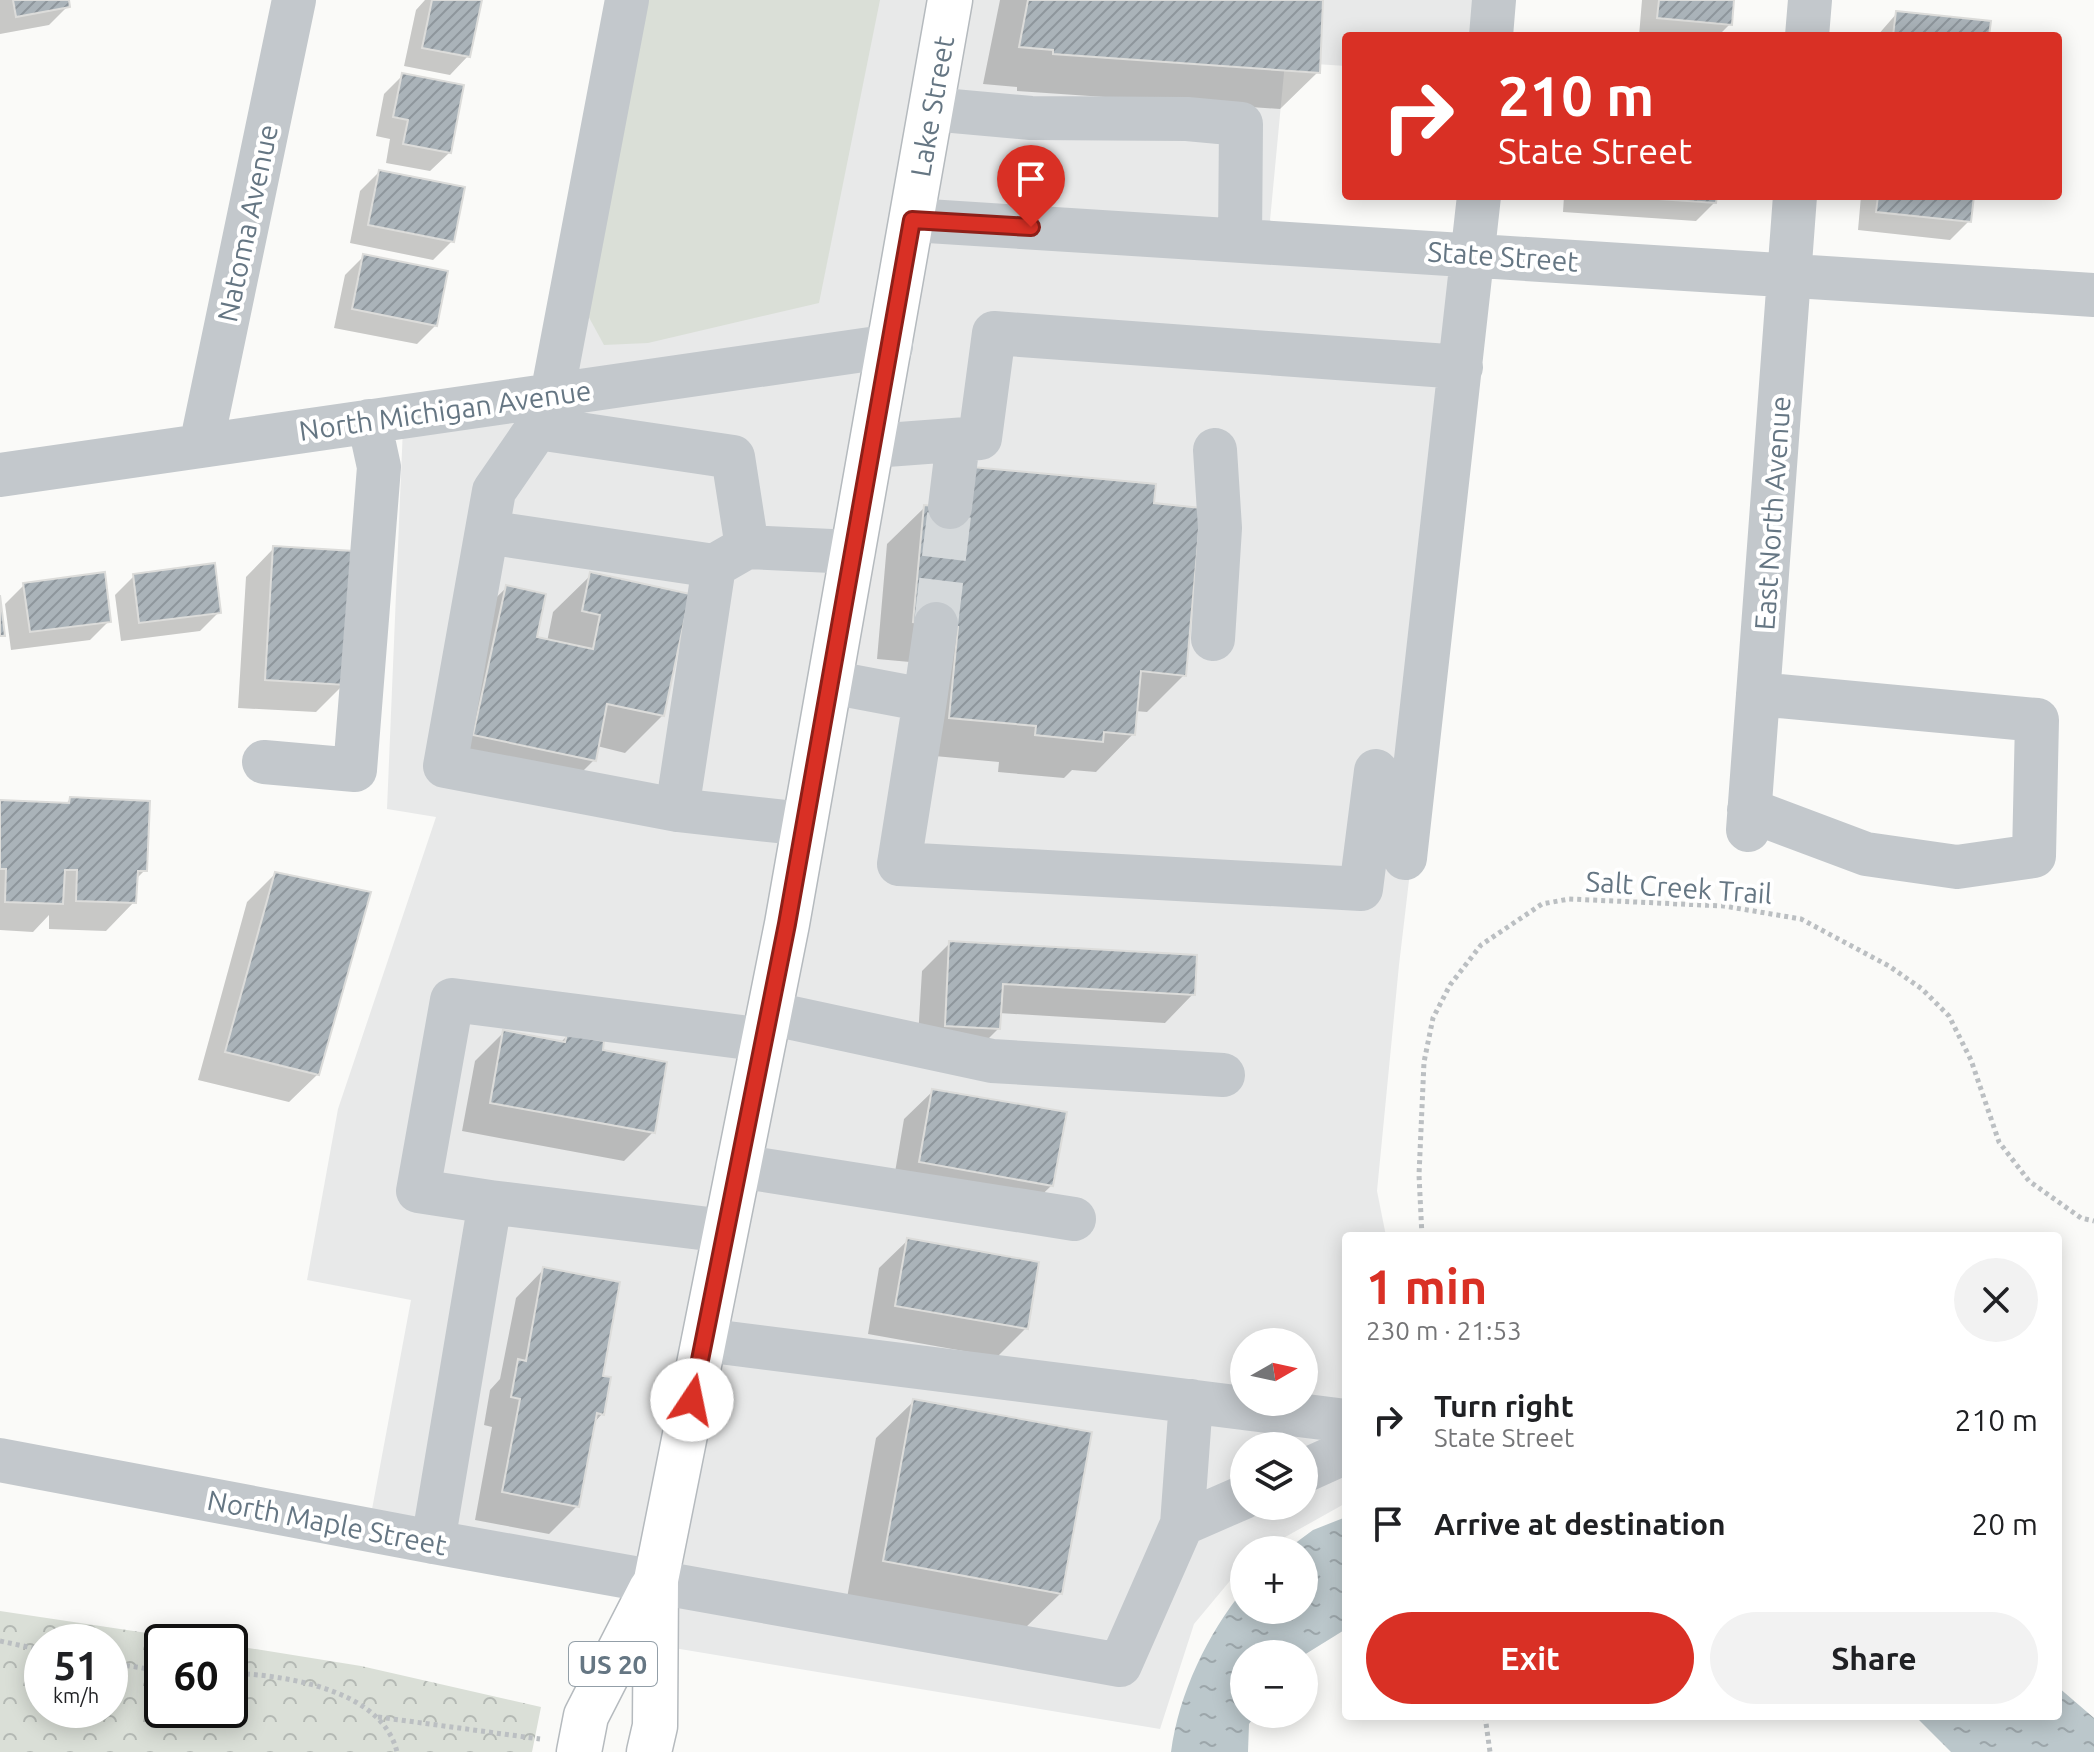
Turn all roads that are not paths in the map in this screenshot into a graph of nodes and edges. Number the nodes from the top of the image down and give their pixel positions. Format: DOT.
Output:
graph roads {
  1 [pos="294,0"];
  2 [pos="627,0"];
  3 [pos="950,0"];
  4 [pos="1494,0"];
  5 [pos="1810,0"];
  6 [pos="1491,32"];
  7 [pos="1807,32"];
  8 [pos="931,109"];
  9 [pos="1479,200"];
  10 [pos="1795,200"];
  11 [pos="912,220"];
  12 [pos="1240,240"];
  13 [pos="1474,254"];
  14 [pos="1789,274"];
  15 [pos="2094,295"];
  16 [pos="891,346"];
  17 [pos="1461,367"];
  18 [pos="544,411"];
  19 [pos="369,421"];
  20 [pos="958,441"];
  21 [pos="201,446"];
  22 [pos="873,446"];
  23 [pos="1215,450"];
  24 [pos="0,475"];
  25 [pos="950,507"];
  26 [pos="487,532"];
  27 [pos="853,552"];
  28 [pos="731,556"];
  29 [pos="936,624"];
  30 [pos="1213,639"];
  31 [pos="830,682"];
  32 [pos="1758,694"];
  33 [pos="925,700"];
  34 [pos="264,762"];
  35 [pos="1376,771"];
  36 [pos="677,810"];
  37 [pos="805,824"];
  38 [pos="1405,858"];
  39 [pos="766,1027"];
  40 [pos="1223,1075"];
  41 [pos="738,1166"];
  42 [pos="490,1202"];
  43 [pos="1074,1219"];
  44 [pos="725,1231"];
  45 [pos="704,1340"];
  46 [pos="1191,1401"];
  47 [pos="1342,1420"];
  48 [pos="1342,1454"];
  49 [pos="0,1460"];
  50 [pos="1318,1465"];
  51 [pos="1230,1503"];
  52 [pos="1182,1524"];
  53 [pos="433,1542"];
  54 [pos="656,1580"];
  55 [pos="564,1746"];
  56 [pos="649,1752"];
  1 -- 21 [label="street, Natoma Avenue"];
  2 -- 18 [label="street"];
  3 -- 8 [label="main road, Lake Street / US 20"];
  4 -- 6 [label="street"];
  5 -- 7 [label="street"];
  8 -- 11 [label="main road, Lake Street / US 20"];
  8 -- 12 [label="street"];
  9 -- 13 [label="street"];
  10 -- 14 [label="street, East North Avenue"];
  11 -- 12 [label="street, State Street"];
  11 -- 16 [label="main road, Lake Street / US 20"];
  12 -- 13 [label="street, State Street"];
  13 -- 14 [label="street, State Street"];
  13 -- 17 [label="street"];
  14 -- 15 [label="street, State Street"];
  14 -- 32 [label="street, East North Avenue"];
  16 -- 18 [label="street, North Michigan Avenue"];
  16 -- 22 [label="main road, Lake Street / US 20"];
  17 -- 20 [label="street"];
  17 -- 38 [label="street"];
  18 -- 19 [label="street, North Michigan Avenue"];
  18 -- 26 [label="street"];
  18 -- 28 [label="street"];
  19 -- 21 [label="street, North Michigan Avenue"];
  19 -- 34 [label="street"];
  20 -- 22 [label="street"];
  20 -- 25 [label="street"];
  21 -- 24 [label="street, North Michigan Avenue"];
  22 -- 27 [label="main road, Lake Street / US 20"];
  23 -- 30 [label="street"];
  26 -- 28 [label="street"];
  26 -- 36 [label="street"];
  27 -- 28 [label="street"];
  27 -- 31 [label="main road, Lake Street / US 20"];
  28 -- 36 [label="street"];
  29 -- 33 [label="street"];
  31 -- 33 [label="street"];
  31 -- 37 [label="main road, Lake Street / US 20"];
  32 -- 32 [label="street, East North Avenue"];
  33 -- 35 [label="street"];
  36 -- 37 [label="street"];
  37 -- 39 [label="main road, Lake Street / US 20"];
  39 -- 40 [label="street"];
  39 -- 41 [label="main road, Lake Street / US 20"];
  39 -- 42 [label="street"];
  41 -- 43 [label="street"];
  41 -- 44 [label="main road, Lake Street / US 20"];
  42 -- 44 [label="street"];
  42 -- 53 [label="street"];
  44 -- 45 [label="main road, Lake Street / US 20"];
  45 -- 46 [label="street"];
  45 -- 54 [label="main road, Lake Street / US 20"];
  46 -- 47 [label="street"];
  46 -- 52 [label="street"];
  48 -- 50 [label="street"];
  49 -- 53 [label="street, North Maple Street"];
  51 -- 52 [label="street"];
  52 -- 54 [label="street, North Maple Street"];
  53 -- 54 [label="street, North Maple Street"];
  54 -- 55 [label="main road, Lake Street / US 20"];
  54 -- 56 [label="main road, Lake Street / US 20"];
}
